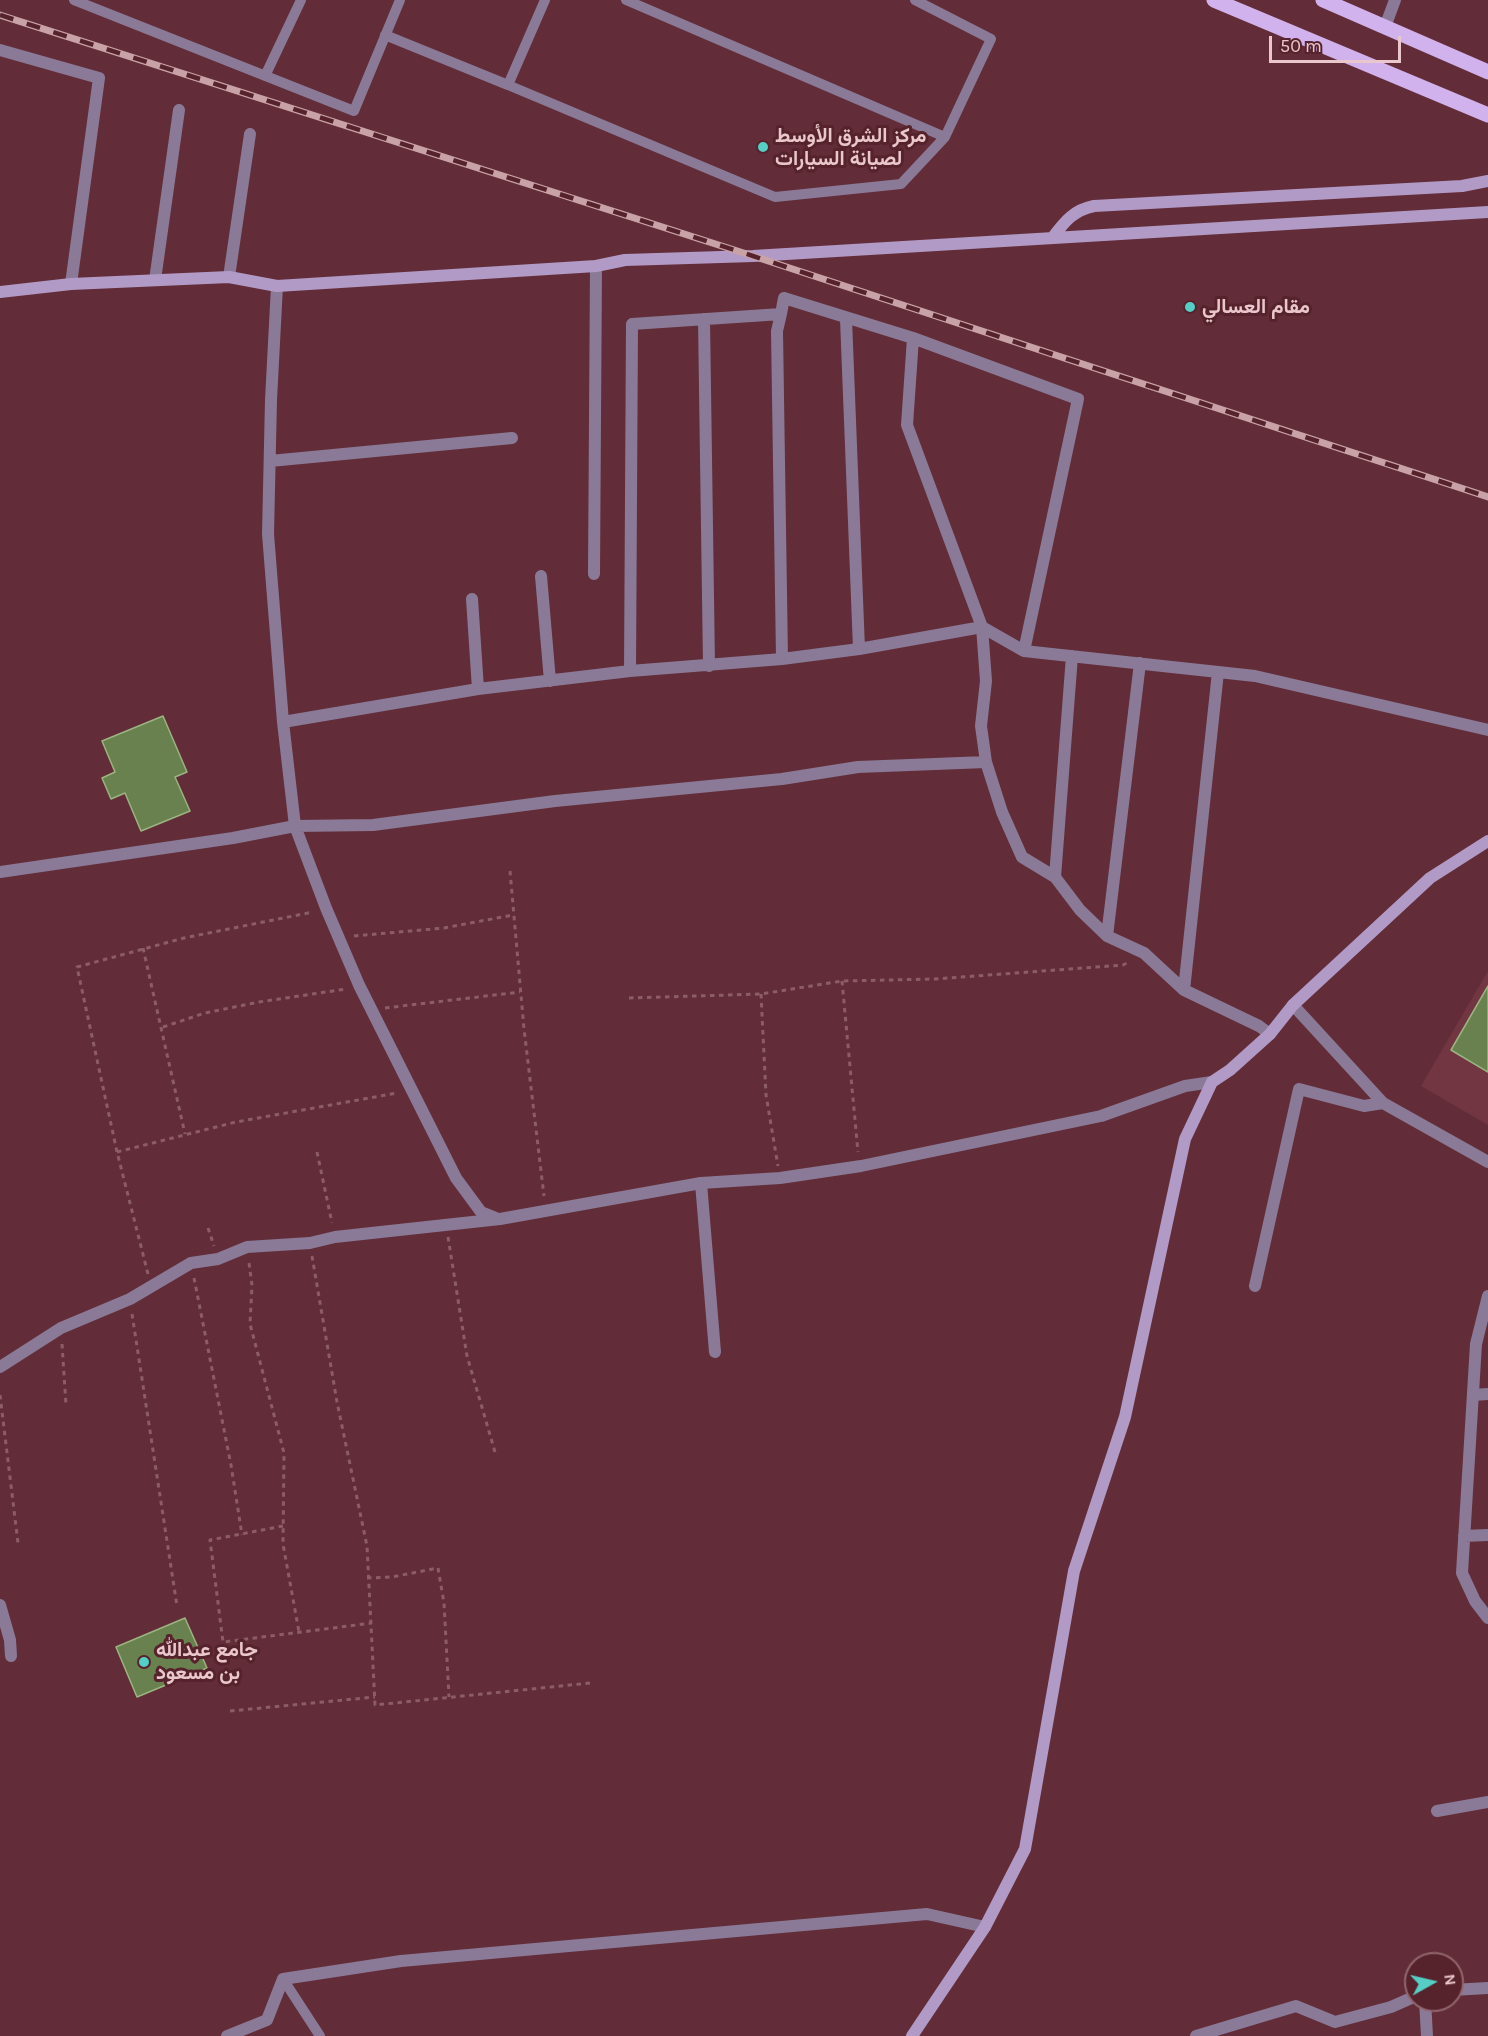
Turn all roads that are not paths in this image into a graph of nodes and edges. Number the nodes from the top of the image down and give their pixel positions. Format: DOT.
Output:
graph roads {
  1 [pos="74,0"];
  2 [pos="301,0"];
  3 [pos="400,0"];
  4 [pos="545,0"];
  5 [pos="626,0"];
  6 [pos="915,0"];
  7 [pos="1214,0"];
  8 [pos="1323,0"];
  9 [pos="1395,0"];
  10 [pos="639,3"];
  11 [pos="1385,27"];
  12 [pos="385,35"];
  13 [pos="0,51"];
  14 [pos="1488,72"];
  15 [pos="265,76"];
  16 [pos="508,85"];
  17 [pos="178,110"];
  18 [pos="1487,114"];
  19 [pos="250,134"];
  20 [pos="945,137"];
  21 [pos="1488,181"];
  22 [pos="1488,212"];
  23 [pos="1053,237"];
  24 [pos="596,266"];
  25 [pos="229,277"];
  26 [pos="155,280"];
  27 [pos="71,284"];
  28 [pos="277,286"];
  29 [pos="0,292"];
  30 [pos="781,314"];
  31 [pos="704,319"];
  32 [pos="846,319"];
  33 [pos="913,338"];
  34 [pos="512,438"];
  35 [pos="270,460"];
  36 [pos="594,574"];
  37 [pos="541,576"];
  38 [pos="472,599"];
  39 [pos="982,627"];
  40 [pos="859,649"];
  41 [pos="1024,651"];
  42 [pos="1072,656"];
  43 [pos="782,659"];
  44 [pos="1140,663"];
  45 [pos="709,666"];
  46 [pos="630,670"];
  47 [pos="1218,672"];
  48 [pos="550,681"];
  49 [pos="478,689"];
  50 [pos="283,722"];
  51 [pos="1488,730"];
  52 [pos="986,762"];
  53 [pos="295,826"];
  54 [pos="1488,841"];
  55 [pos="0,872"];
  56 [pos="1055,877"];
  57 [pos="1107,936"];
  58 [pos="1184,990"];
  59 [pos="1293,1005"];
  60 [pos="1270,1034"];
  61 [pos="1212,1082"];
  62 [pos="1383,1103"];
  63 [pos="1488,1162"];
  64 [pos="701,1183"];
  65 [pos="500,1219"];
  66 [pos="1255,1286"];
  67 [pos="1488,1296"];
  68 [pos="715,1352"];
  69 [pos="0,1367"];
  70 [pos="1488,1394"];
  71 [pos="1473,1395"];
  72 [pos="1488,1535"];
  73 [pos="1464,1536"];
  74 [pos="0,1605"];
  75 [pos="1488,1618"];
  76 [pos="11,1656"];
  77 [pos="1488,1807"];
  78 [pos="1437,1811"];
  79 [pos="985,1927"];
  80 [pos="283,1979"];
  81 [pos="1488,1988"];
  82 [pos="1464,1989"];
  83 [pos="1404,2001"];
  84 [pos="1426,2012"];
  85 [pos="227,2036"];
  86 [pos="320,2036"];
  87 [pos="912,2036"];
  88 [pos="1196,2036"];
  89 [pos="1427,2036"];
  1 -- 15 [label="lane"];
  2 -- 15 [label="lane"];
  3 -- 12 [label="lane"];
  4 -- 16 [label="lane"];
  5 -- 10 [label="lane"];
  6 -- 20 [label="lane"];
  7 -- 18 [label="main road"];
  8 -- 11 [label="main road"];
  9 -- 11 [label="street"];
  10 -- 20 [label="lane"];
  11 -- 14 [label="main road"];
  12 -- 15 [label="lane"];
  12 -- 16 [label="lane"];
  13 -- 27 [label="street"];
  16 -- 20 [label="lane"];
  17 -- 26 [label="street"];
  19 -- 25 [label="street"];
  21 -- 23 [label="street"];
  22 -- 23 [label="street"];
  23 -- 24 [label="street"];
  24 -- 28 [label="street"];
  24 -- 36 [label="street"];
  25 -- 26 [label="street"];
  25 -- 28 [label="street"];
  26 -- 27 [label="street"];
  27 -- 29 [label="street"];
  28 -- 35 [label="street"];
  30 -- 31 [label="street"];
  30 -- 32 [label="street"];
  30 -- 43 [label="street"];
  31 -- 45 [label="street"];
  31 -- 46 [label="street"];
  32 -- 33 [label="street"];
  32 -- 40 [label="street"];
  33 -- 39 [label="street"];
  33 -- 41 [label="street"];
  34 -- 35 [label="street"];
  35 -- 50 [label="street"];
  37 -- 48 [label="street"];
  38 -- 49 [label="street"];
  39 -- 40 [label="street"];
  39 -- 41 [label="street"];
  39 -- 52 [label="street"];
  40 -- 43 [label="street"];
  41 -- 42 [label="street"];
  42 -- 44 [label="street"];
  42 -- 56 [label="street"];
  43 -- 45 [label="street"];
  44 -- 47 [label="street"];
  44 -- 57 [label="street"];
  45 -- 46 [label="street"];
  46 -- 48 [label="street"];
  47 -- 51 [label="street"];
  47 -- 58 [label="street"];
  48 -- 49 [label="street"];
  49 -- 50 [label="street"];
  50 -- 53 [label="street"];
  52 -- 53 [label="street"];
  52 -- 56 [label="street"];
  53 -- 55 [label="street"];
  53 -- 65 [label="street"];
  54 -- 59 [label="street"];
  56 -- 57 [label="street"];
  57 -- 58 [label="street"];
  58 -- 60 [label="street"];
  59 -- 60 [label="street"];
  59 -- 62 [label="street"];
  60 -- 61 [label="street"];
  61 -- 64 [label="street"];
  61 -- 79 [label="street"];
  62 -- 63 [label="street"];
  62 -- 66 [label="street"];
  64 -- 65 [label="street"];
  64 -- 68 [label="street"];
  65 -- 69 [label="street"];
  67 -- 71 [label="street"];
  70 -- 71 [label="street"];
  71 -- 73 [label="street"];
  72 -- 73 [label="street"];
  73 -- 75 [label="street"];
  74 -- 76 [label="street"];
  77 -- 78 [label="street"];
  79 -- 80 [label="street"];
  79 -- 87 [label="street"];
  80 -- 85 [label="street"];
  80 -- 86 [label="lane"];
  81 -- 82 [label="street"];
  83 -- 88 [label="street"];
  84 -- 89 [label="street"];
}
